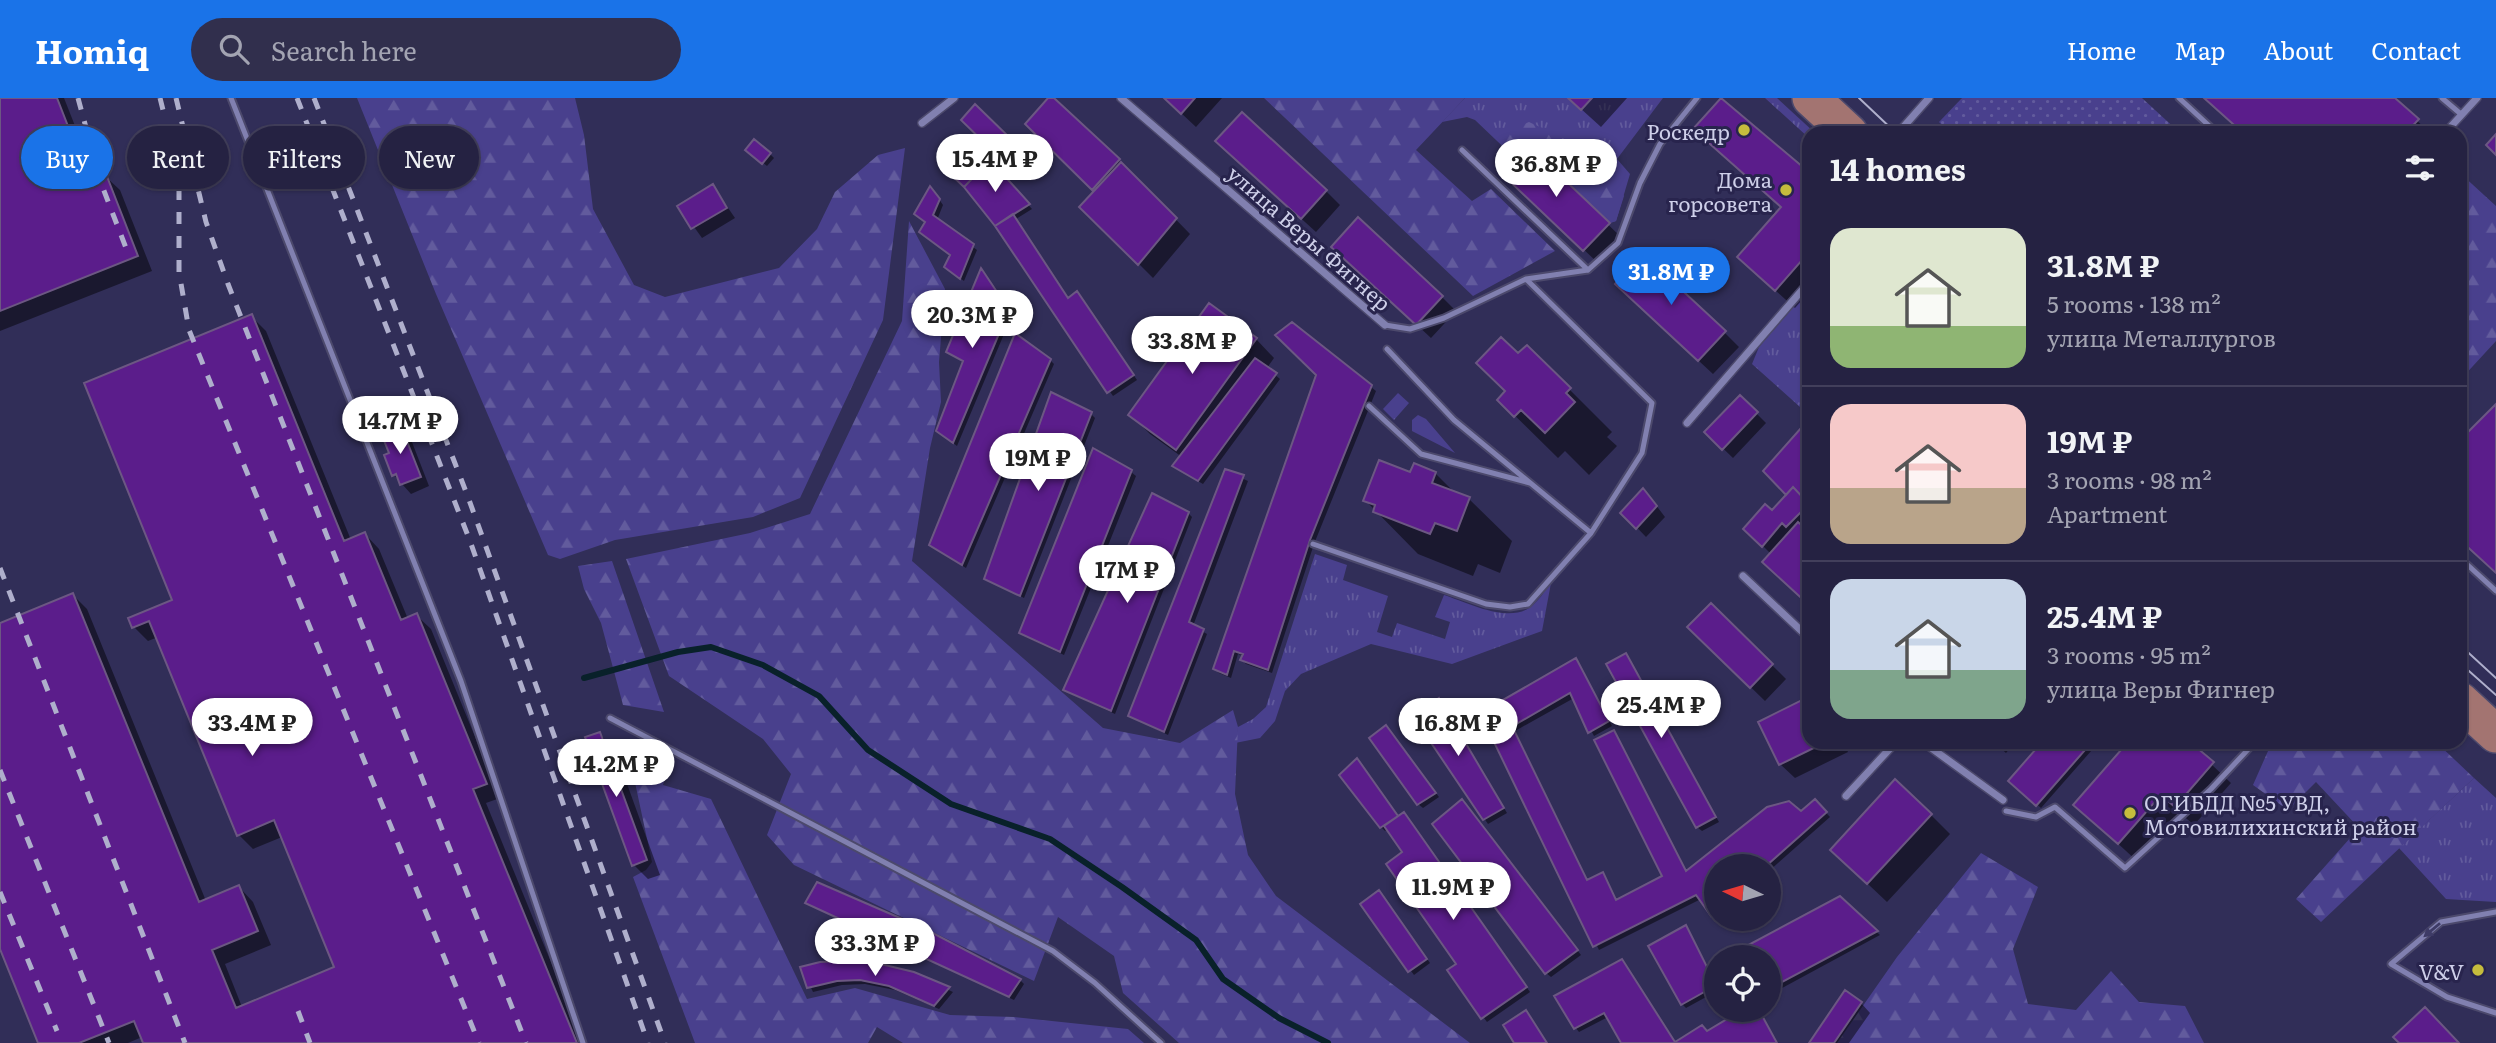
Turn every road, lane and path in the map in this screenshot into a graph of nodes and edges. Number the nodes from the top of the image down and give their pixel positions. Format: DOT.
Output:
graph roads {
  1 [pos="231,98"];
  2 [pos="954,98"];
  3 [pos="1121,98"];
  4 [pos="1697,98"];
  5 [pos="1811,98"];
  6 [pos="1929,98"];
  7 [pos="2179,98"];
  8 [pos="2442,98"];
  9 [pos="2477,98"];
  10 [pos="2462,115"];
  11 [pos="922,123"];
  12 [pos="1841,126"];
  13 [pos="1904,126"];
  14 [pos="2209,126"];
  15 [pos="2452,126"];
  16 [pos="1462,150"];
  17 [pos="1588,270"];
  18 [pos="1527,279"];
  19 [pos="1802,290"];
  20 [pos="1385,325"];
  21 [pos="1387,349"];
  22 [pos="1369,405"];
  23 [pos="1687,424"];
  24 [pos="1533,483"];
  25 [pos="1591,533"];
  26 [pos="1313,544"];
  27 [pos="2467,564"];
  28 [pos="1743,576"];
  29 [pos="2496,591"];
  30 [pos="1802,631"];
  31 [pos="2467,707"];
  32 [pos="610,718"];
  33 [pos="2496,734"];
  34 [pos="1890,749"];
  35 [pos="1933,749"];
  36 [pos="2248,749"];
  37 [pos="1846,796"];
  38 [pos="2003,800"];
  39 [pos="2006,811"];
  40 [pos="2496,912"];
  41 [pos="2496,1013"];
  42 [pos="583,1043"];
  43 [pos="1161,1043"];
  1 -- 42 [label="lane"];
  2 -- 11 [label="street"];
  3 -- 20 [label="street, улица Веры Фигнер"];
  4 -- 17 [label="lane"];
  5 -- 12 [label="main road"];
  6 -- 13 [label="street"];
  7 -- 14 [label="lane"];
  8 -- 10 [label="lane"];
  9 -- 10 [label="street"];
  10 -- 15 [label="street"];
  16 -- 17 [label="lane"];
  17 -- 18 [label="lane, улица Веры Фигнер"];
  18 -- 20 [label="lane, улица Веры Фигнер"];
  18 -- 25 [label="lane"];
  19 -- 23 [label="street"];
  21 -- 24 [label="lane"];
  22 -- 24 [label="lane"];
  24 -- 25 [label="lane"];
  25 -- 26 [label="lane"];
  27 -- 29 [label="lane"];
  28 -- 30 [label="street"];
  31 -- 33 [label="main road"];
  32 -- 43 [label="lane"];
  34 -- 37 [label="street"];
  35 -- 38 [label="street"];
  36 -- 39 [label="lane"];
  40 -- 41 [label="lane, one-way"];
}
